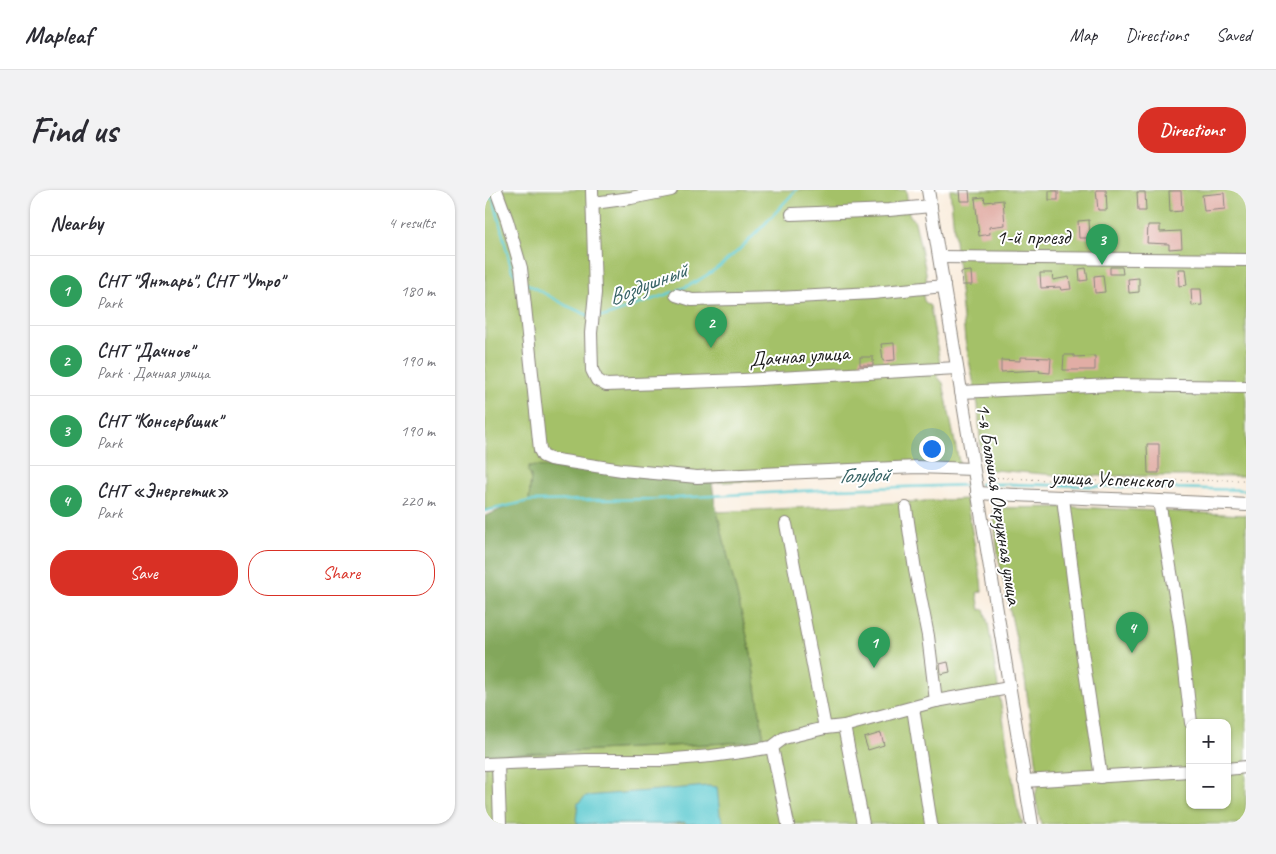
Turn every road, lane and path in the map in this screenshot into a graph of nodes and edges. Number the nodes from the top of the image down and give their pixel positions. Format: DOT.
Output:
graph roads {
  1 [pos="496,190"];
  2 [pos="671,190"];
  3 [pos="928,190"];
  4 [pos="593,196"];
  5 [pos="931,206"];
  6 [pos="791,214"];
  7 [pos="940,257"];
  8 [pos="1246,260"];
  9 [pos="944,286"];
  10 [pos="676,295"];
  11 [pos="957,368"];
  12 [pos="1246,387"];
  13 [pos="961,392"];
  14 [pos="974,473"];
  15 [pos="1246,480"];
  16 [pos="977,493"];
  17 [pos="1063,498"];
  18 [pos="1159,500"];
  19 [pos="1246,506"];
  20 [pos="906,508"];
  21 [pos="787,524"];
  22 [pos="1009,688"];
  23 [pos="936,702"];
  24 [pos="913,708"];
  25 [pos="1191,719"];
  26 [pos="844,726"];
  27 [pos="825,728"];
  28 [pos="772,747"];
  29 [pos="491,764"];
  30 [pos="1246,767"];
  31 [pos="1231,769"];
  32 [pos="1186,771"];
  33 [pos="1101,777"];
  34 [pos="1024,781"];
  35 [pos="500,824"];
  36 [pos="788,824"];
  37 [pos="863,824"];
  38 [pos="931,824"];
  39 [pos="1032,824"];
  1 -- 14 [label="street"];
  2 -- 4 [label="street"];
  3 -- 5 [label="street, 1-я Большая Окружная улица"];
  4 -- 11 [label="street, Дачная улица"];
  5 -- 6 [label="street"];
  5 -- 7 [label="street, 1-я Большая Окружная улица"];
  7 -- 8 [label="street, 1-й проезд"];
  7 -- 9 [label="street, 1-я Большая Окружная улица"];
  9 -- 10 [label="street"];
  9 -- 11 [label="street, 1-я Большая Окружная улица"];
  11 -- 13 [label="street, 1-я Большая Окружная улица"];
  12 -- 13 [label="street"];
  13 -- 14 [label="street, 1-я Большая Окружная улица"];
  14 -- 15 [label="path"];
  14 -- 16 [label="street, 1-я Большая Окружная улица"];
  16 -- 17 [label="street, улица Успенского"];
  16 -- 22 [label="street, 1-я Большая Окружная улица"];
  17 -- 18 [label="street, улица Успенского"];
  17 -- 33 [label="street"];
  18 -- 19 [label="street, улица Успенского"];
  18 -- 25 [label="street"];
  20 -- 23 [label="street"];
  21 -- 27 [label="street"];
  22 -- 23 [label="street"];
  22 -- 34 [label="street, 1-я Большая Окружная улица"];
  23 -- 24 [label="street"];
  24 -- 26 [label="street"];
  24 -- 38 [label="street"];
  26 -- 27 [label="street"];
  26 -- 37 [label="street"];
  27 -- 28 [label="street"];
  28 -- 29 [label="street"];
  28 -- 36 [label="street"];
  29 -- 35 [label="street"];
  30 -- 31 [label="street"];
  32 -- 33 [label="street"];
  33 -- 34 [label="street"];
  34 -- 39 [label="street, 1-я Большая Окружная улица"];
}
